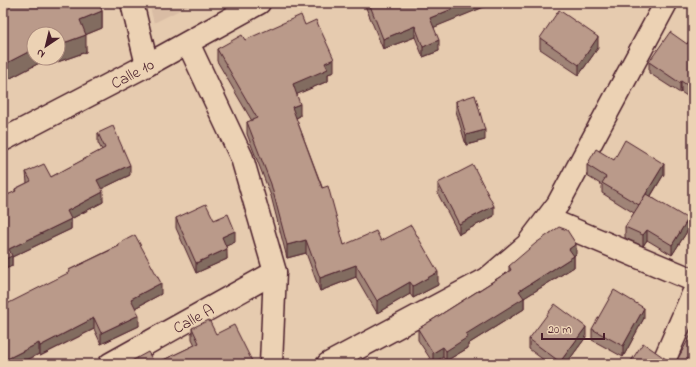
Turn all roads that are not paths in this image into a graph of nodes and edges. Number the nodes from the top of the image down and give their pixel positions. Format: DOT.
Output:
graph roads {
  1 [pos="132,3"];
  2 [pos="259,3"];
  3 [pos="666,3"];
  4 [pos="188,43"];
  5 [pos="147,65"];
  6 [pos="3,140"];
  7 [pos="548,219"];
  8 [pos="275,272"];
  9 [pos="693,280"];
  10 [pos="693,294"];
  11 [pos="666,356"];
  12 [pos="110,364"];
  13 [pos="271,364"];
  14 [pos="328,364"];
  1 -- 5 [label="street"];
  2 -- 4 [label="street, Calle 10"];
  3 -- 7 [label="street"];
  4 -- 5 [label="street, Calle 10"];
  4 -- 8 [label="street"];
  5 -- 6 [label="street, Calle 10"];
  7 -- 9 [label="street"];
  7 -- 14 [label="street"];
  8 -- 12 [label="street, Calle A"];
  8 -- 13 [label="street"];
  10 -- 11 [label="street"];
}
